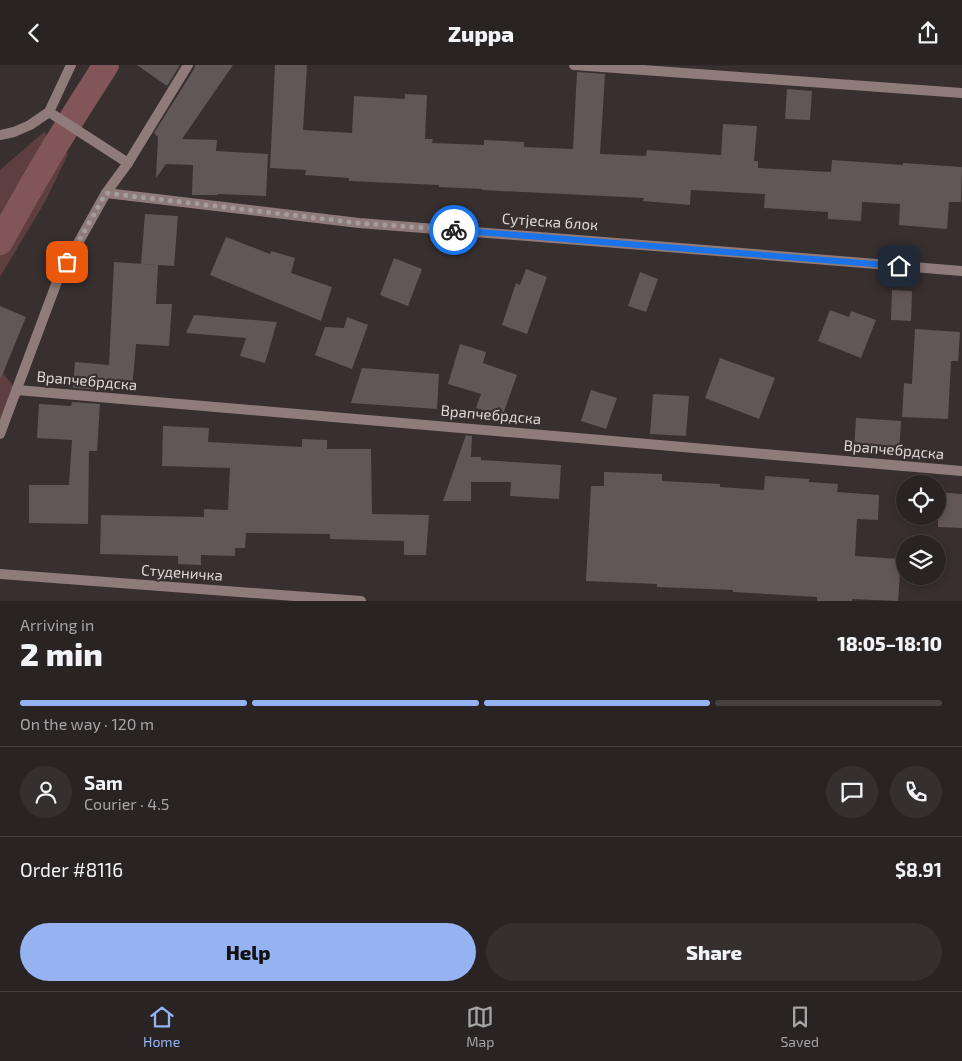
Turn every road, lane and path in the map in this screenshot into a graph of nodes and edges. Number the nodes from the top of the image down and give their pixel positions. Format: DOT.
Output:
graph roads {
  1 [pos="71,65"];
  2 [pos="188,65"];
  3 [pos="574,65"];
  4 [pos="962,93"];
  5 [pos="49,112"];
  6 [pos="0,135"];
  7 [pos="128,163"];
  8 [pos="106,193"];
  9 [pos="962,271"];
  10 [pos="17,390"];
  11 [pos="0,434"];
  12 [pos="962,471"];
  13 [pos="0,574"];
  14 [pos="361,601"];
  1 -- 5 [label="street"];
  2 -- 7 [label="street"];
  3 -- 4 [label="street"];
  5 -- 6 [label="street"];
  5 -- 7 [label="street"];
  7 -- 8 [label="street"];
  8 -- 9 [label="street, Сутјеска блок"];
  8 -- 10 [label="street"];
  10 -- 11 [label="street"];
  10 -- 12 [label="street, Врапчебрдска"];
  13 -- 14 [label="street, Студеничка"];
}
